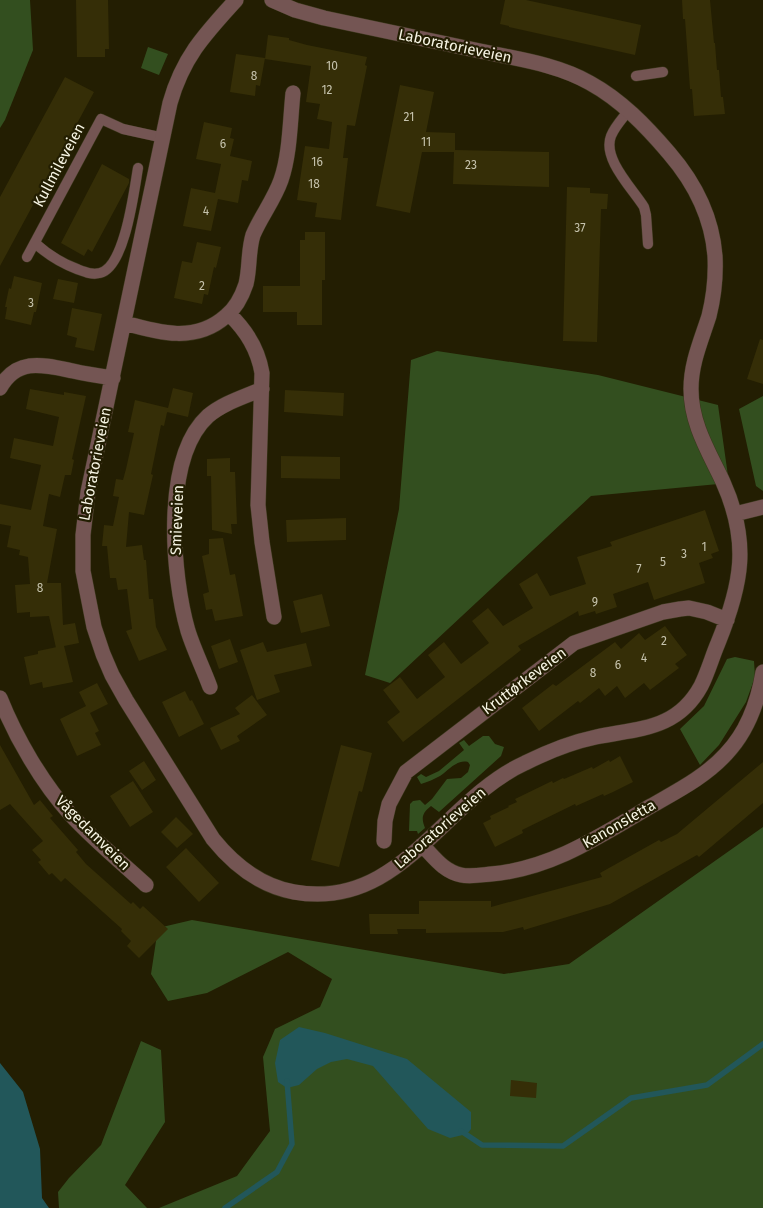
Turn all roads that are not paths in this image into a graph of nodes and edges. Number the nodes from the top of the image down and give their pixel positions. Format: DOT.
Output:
graph roads {
  1 [pos="236,0"];
  2 [pos="272,0"];
  3 [pos="663,72"];
  4 [pos="636,76"];
  5 [pos="293,93"];
  6 [pos="629,110"];
  7 [pos="164,138"];
  8 [pos="138,168"];
  9 [pos="35,243"];
  10 [pos="648,244"];
  11 [pos="27,257"];
  12 [pos="229,314"];
  13 [pos="125,323"];
  14 [pos="112,378"];
  15 [pos="0,388"];
  16 [pos="262,388"];
  17 [pos="763,507"];
  18 [pos="735,514"];
  19 [pos="274,617"];
  20 [pos="727,620"];
  21 [pos="763,672"];
  22 [pos="210,687"];
  23 [pos="0,698"];
  24 [pos="384,841"];
  25 [pos="422,845"];
  26 [pos="146,885"];
  1 -- 7 [label="street, Laboratorieveien"];
  2 -- 6 [label="street, Laboratorieveien"];
  3 -- 4 [label="lane"];
  5 -- 12 [label="street"];
  6 -- 10 [label="lane"];
  6 -- 18 [label="street, Laboratorieveien"];
  7 -- 9 [label="lane, Kullmileveien"];
  7 -- 13 [label="street, Laboratorieveien"];
  8 -- 9 [label="lane"];
  9 -- 11 [label="lane, Kullmileveien"];
  12 -- 13 [label="street"];
  12 -- 16 [label="street"];
  13 -- 14 [label="street, Laboratorieveien"];
  14 -- 15 [label="street"];
  14 -- 25 [label="street, Laboratorieveien"];
  16 -- 19 [label="street"];
  16 -- 22 [label="street, Smieveien"];
  17 -- 18 [label="street"];
  18 -- 20 [label="street, Laboratorieveien"];
  20 -- 24 [label="street, Kruttørkeveien"];
  20 -- 25 [label="street, Laboratorieveien"];
  21 -- 25 [label="street, Kanonsletta"];
  23 -- 26 [label="street, Vågedamveien"];
}
